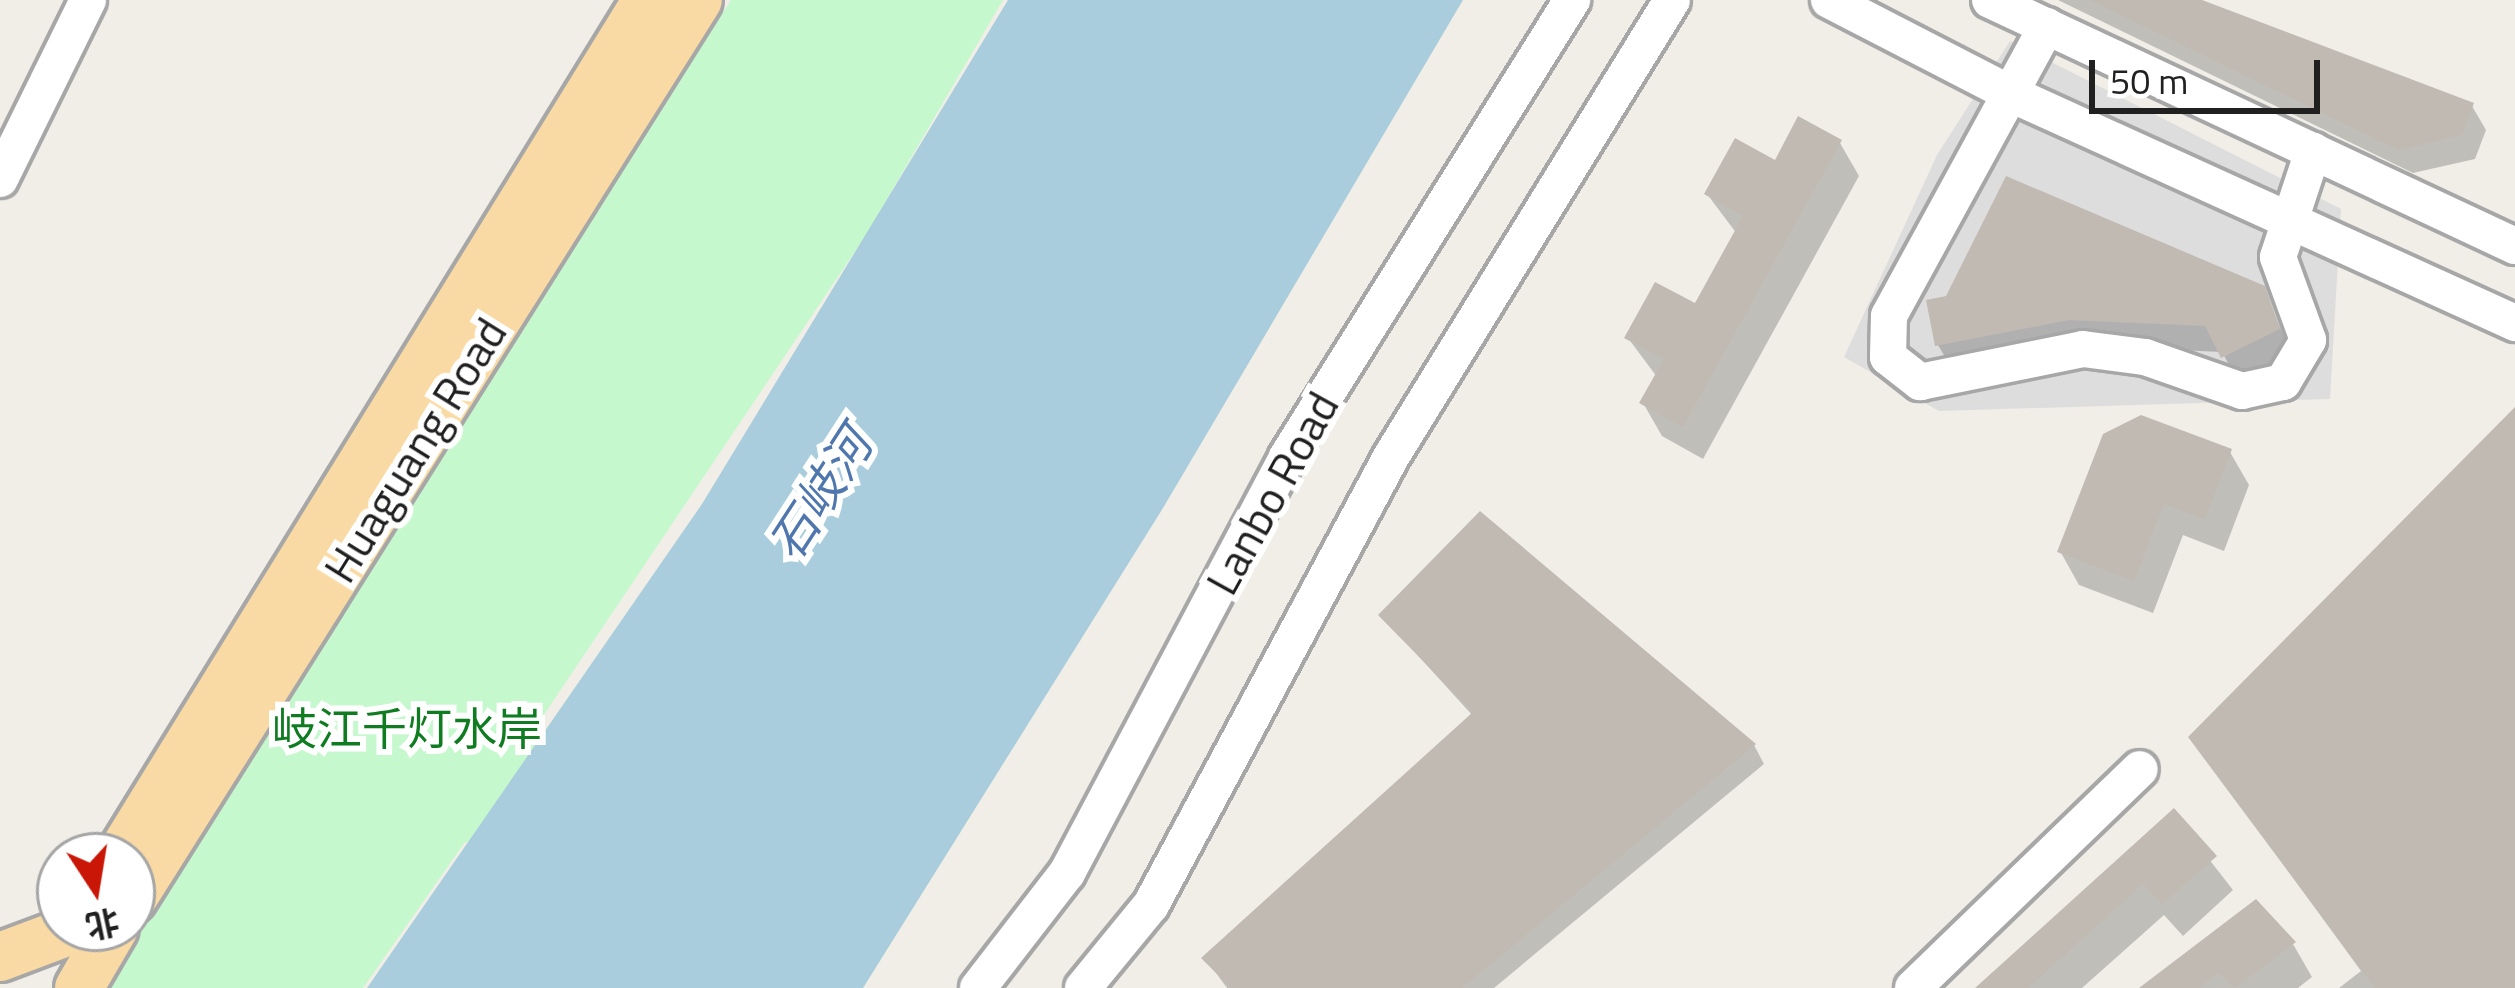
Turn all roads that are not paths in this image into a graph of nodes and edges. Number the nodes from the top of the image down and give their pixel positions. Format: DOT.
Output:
graph roads {
  1 [pos="88,0"];
  2 [pos="647,0"];
  3 [pos="698,0"];
  4 [pos="1573,0"];
  5 [pos="1672,0"];
  6 [pos="1828,0"];
  7 [pos="1990,0"];
  8 [pos="2047,26"];
  9 [pos="2011,94"];
  10 [pos="2313,151"];
  11 [pos="0,179"];
  12 [pos="2290,221"];
  13 [pos="2515,246"];
  14 [pos="2515,323"];
  15 [pos="2140,769"];
  16 [pos="135,832"];
  17 [pos="156,861"];
  18 [pos="36,945"];
  19 [pos="100,952"];
  20 [pos="0,961"];
  21 [pos="23,988"];
  22 [pos="79,988"];
  23 [pos="978,988"];
  24 [pos="1083,988"];
  25 [pos="1913,988"];
  1 -- 11 [label="street"];
  2 -- 16 [label="main road, Huaguang Road"];
  3 -- 17 [label="main road, Huaguang Road"];
  4 -- 23 [label="street, Lanbo Road"];
  5 -- 24 [label="street, Lanbo Road"];
  6 -- 9 [label="street"];
  7 -- 8 [label="street"];
  8 -- 9 [label="street"];
  8 -- 10 [label="street"];
  9 -- 12 [label="street"];
  9 -- 12 [label="street"];
  10 -- 12 [label="street"];
  10 -- 13 [label="street"];
  12 -- 14 [label="street"];
  15 -- 25 [label="street"];
  18 -- 20 [label="main road"];
  19 -- 22 [label="main road"];
  20 -- 21 [label="main road"];
}
